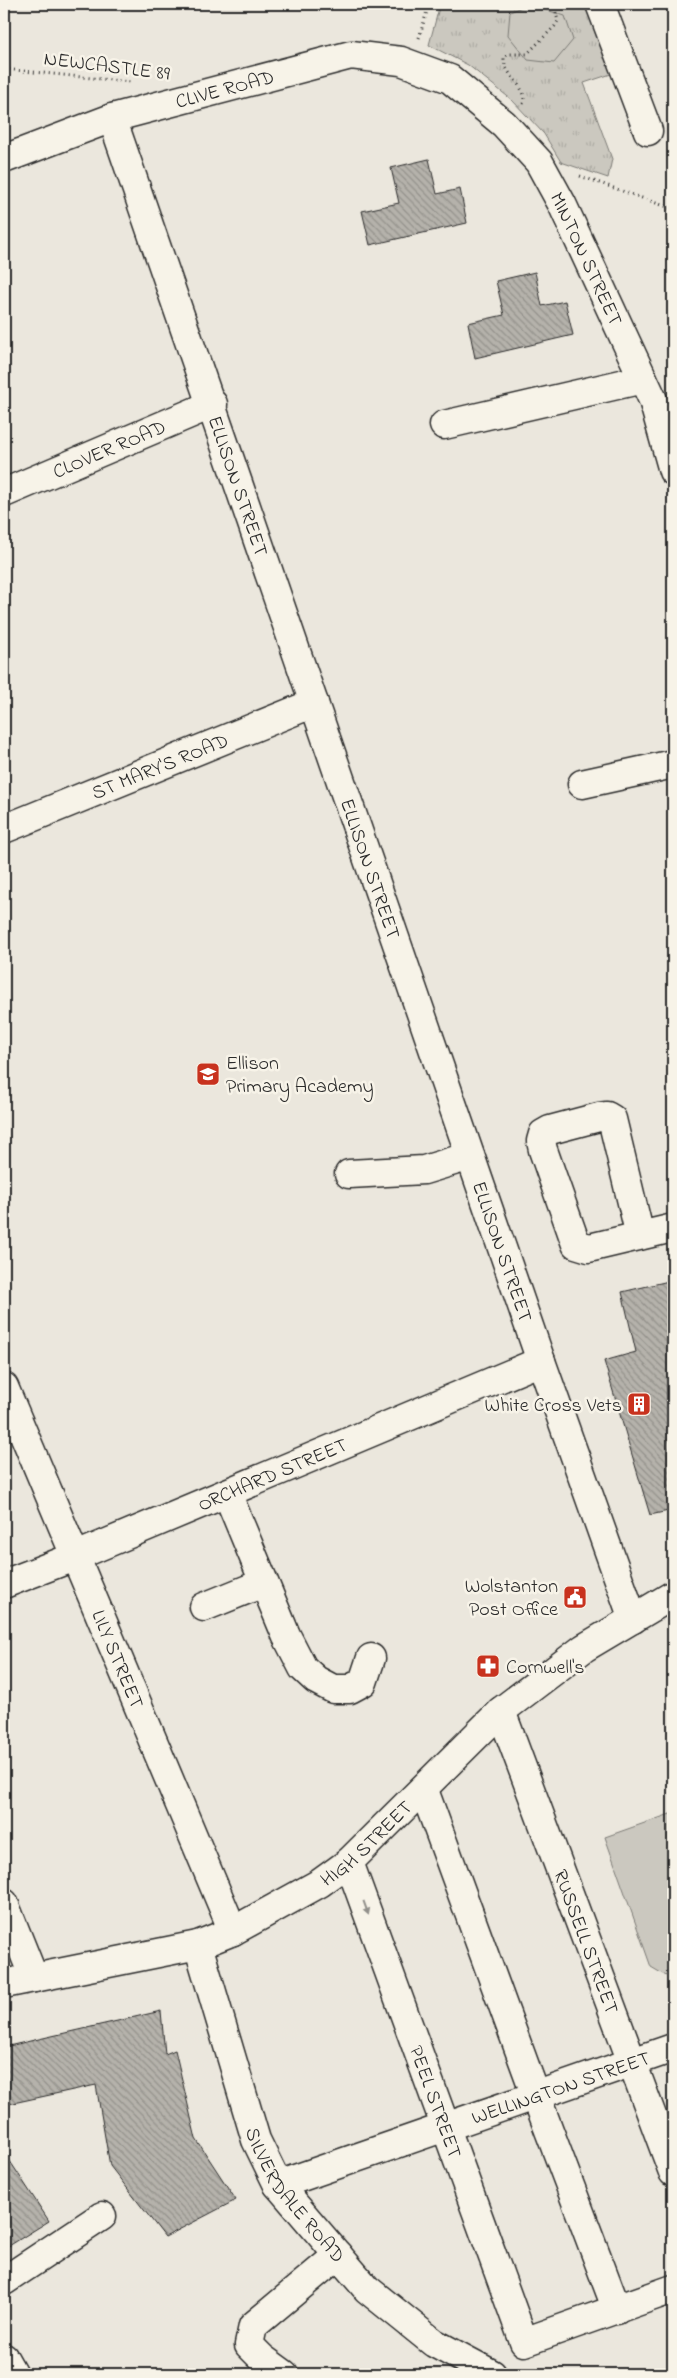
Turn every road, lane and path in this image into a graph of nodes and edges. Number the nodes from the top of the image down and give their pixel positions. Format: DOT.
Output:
graph roads {
  1 [pos="429,4"];
  2 [pos="554,4"];
  3 [pos="600,4"];
  4 [pos="411,65"];
  5 [pos="4,68"];
  6 [pos="450,79"];
  7 [pos="132,82"];
  8 [pos="112,118"];
  9 [pos="504,124"];
  10 [pos="648,131"];
  11 [pos="4,159"];
  12 [pos="539,162"];
  13 [pos="673,209"];
  14 [pos="643,379"];
  15 [pos="213,404"];
  16 [pos="444,425"];
  17 [pos="673,471"];
  18 [pos="4,492"];
  19 [pos="314,703"];
  20 [pos="673,764"];
  21 [pos="582,784"];
  22 [pos="4,829"];
  23 [pos="470,1156"];
  24 [pos="349,1174"];
  25 [pos="673,1228"];
  26 [pos="640,1236"];
  27 [pos="541,1361"];
  28 [pos="4,1387"];
  29 [pos="227,1493"];
  30 [pos="74,1557"];
  31 [pos="264,1583"];
  32 [pos="4,1584"];
  33 [pos="673,1595"];
  34 [pos="204,1607"];
  35 [pos="633,1619"];
  36 [pos="371,1658"];
  37 [pos="501,1711"];
  38 [pos="424,1790"];
  39 [pos="348,1862"];
  40 [pos="4,1904"];
  41 [pos="233,1931"];
  42 [pos="198,1945"];
  43 [pos="34,1978"];
  44 [pos="4,1984"];
  45 [pos="673,2048"];
  46 [pos="633,2062"];
  47 [pos="536,2096"];
  48 [pos="447,2127"];
  49 [pos="673,2172"];
  50 [pos="278,2185"];
  51 [pos="102,2216"];
  52 [pos="338,2255"];
  53 [pos="4,2281"];
  54 [pos="673,2289"];
  55 [pos="617,2310"];
  56 [pos="4,2358"];
  57 [pos="13,2374"];
  58 [pos="284,2374"];
  59 [pos="492,2374"];
  1 -- 4 [label="path"];
  2 -- 9 [label="path"];
  3 -- 10 [label="street"];
  4 -- 6 [label="street, CLIVE ROAD"];
  4 -- 8 [label="street, CLIVE ROAD"];
  5 -- 7 [label="path, NEWCASTLE 89"];
  6 -- 9 [label="street, MINTON STREET"];
  8 -- 11 [label="street, CLIVE ROAD"];
  8 -- 15 [label="street, ELLISON STREET"];
  9 -- 12 [label="street, MINTON STREET"];
  12 -- 13 [label="path"];
  12 -- 14 [label="street, MINTON STREET"];
  14 -- 16 [label="street"];
  14 -- 17 [label="street, MINTON STREET"];
  15 -- 18 [label="street, CLOVER ROAD"];
  15 -- 19 [label="street, ELLISON STREET"];
  19 -- 22 [label="street, ST MARY'S ROAD"];
  19 -- 23 [label="street, ELLISON STREET"];
  20 -- 21 [label="street"];
  23 -- 24 [label="street"];
  23 -- 27 [label="street, ELLISON STREET"];
  25 -- 26 [label="street"];
  26 -- 26 [label="street"];
  27 -- 29 [label="street, ORCHARD STREET"];
  27 -- 35 [label="street, ELLISON STREET"];
  28 -- 30 [label="street, LILY STREET"];
  29 -- 30 [label="street, ORCHARD STREET"];
  29 -- 31 [label="street"];
  30 -- 32 [label="street, ORCHARD STREET"];
  30 -- 41 [label="street, LILY STREET"];
  31 -- 34 [label="street"];
  31 -- 36 [label="street"];
  33 -- 35 [label="street, HIGH STREET"];
  35 -- 37 [label="street, HIGH STREET"];
  37 -- 38 [label="street, HIGH STREET"];
  37 -- 46 [label="street, RUSSELL STREET"];
  38 -- 39 [label="street, HIGH STREET"];
  38 -- 47 [label="street"];
  39 -- 41 [label="street, HIGH STREET"];
  39 -- 48 [label="street, PEEL STREET, one-way"];
  40 -- 43 [label="street"];
  41 -- 42 [label="street, HIGH STREET"];
  42 -- 43 [label="street, HIGH STREET"];
  42 -- 50 [label="street, SILVERDALE ROAD"];
  43 -- 44 [label="street, HIGH STREET"];
  45 -- 46 [label="street, WELLINGTON STREET"];
  46 -- 47 [label="street, WELLINGTON STREET"];
  46 -- 49 [label="street, RUSSELL STREET"];
  47 -- 48 [label="street, WELLINGTON STREET"];
  47 -- 55 [label="street"];
  48 -- 50 [label="street, WELLINGTON STREET"];
  48 -- 55 [label="street, PEEL STREET"];
  50 -- 52 [label="street, SILVERDALE ROAD"];
  51 -- 53 [label="street"];
  52 -- 58 [label="street"];
  52 -- 59 [label="street, SILVERDALE ROAD"];
  54 -- 55 [label="street"];
  56 -- 57 [label="street"];
}
